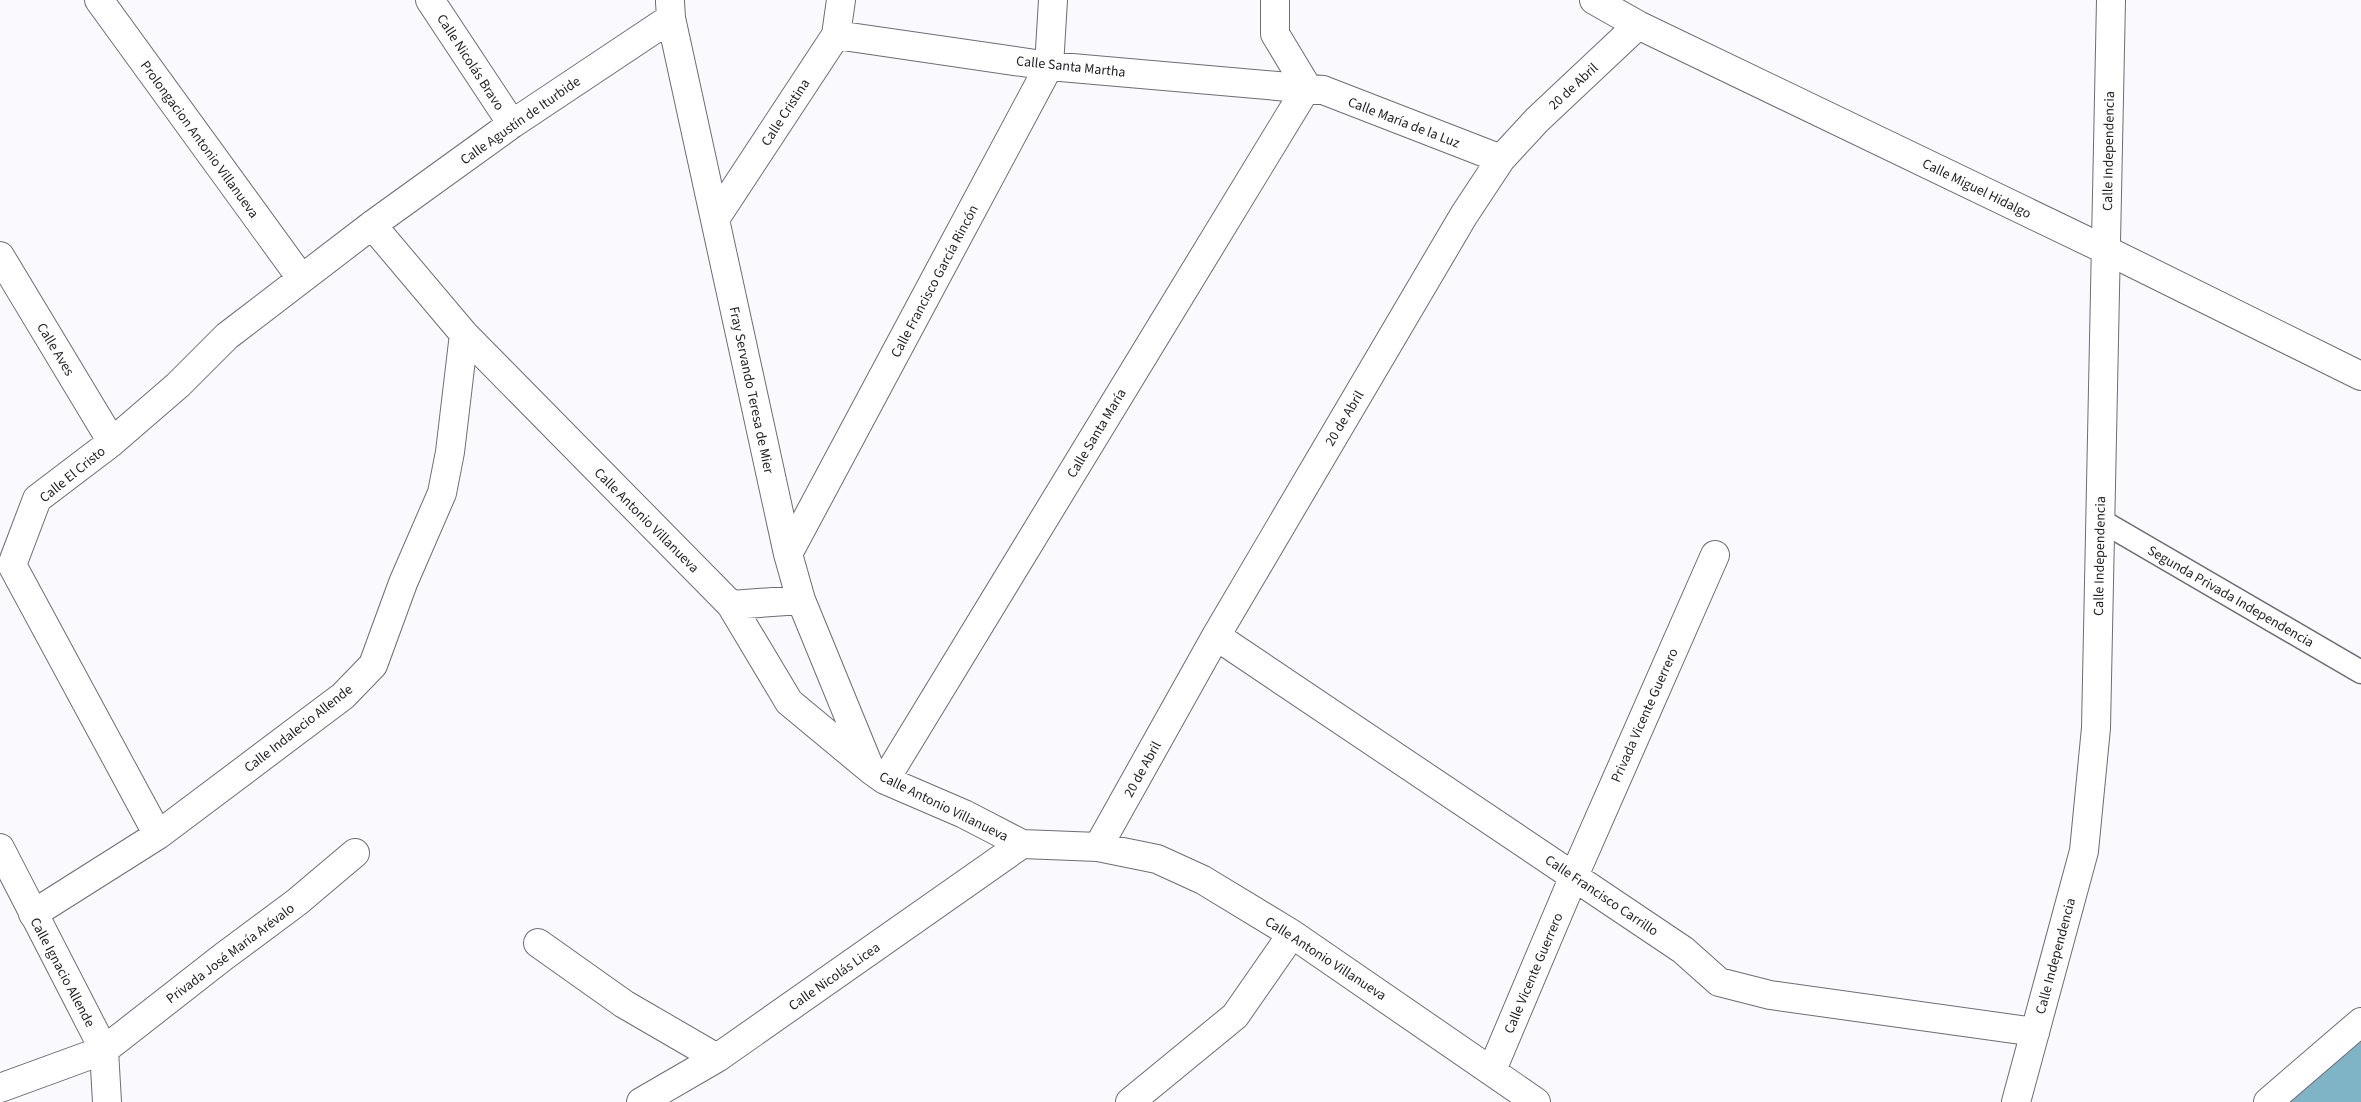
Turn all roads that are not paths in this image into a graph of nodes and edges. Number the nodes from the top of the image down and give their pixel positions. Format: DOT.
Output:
graph roads {
  1 [pos="99,0"];
  2 [pos="430,0"];
  3 [pos="841,0"];
  4 [pos="1054,0"];
  5 [pos="1275,0"];
  6 [pos="1596,0"];
  7 [pos="2111,0"];
  8 [pos="670,9"];
  9 [pos="1638,25"];
  10 [pos="836,35"];
  11 [pos="1049,66"];
  12 [pos="1307,87"];
  13 [pos="512,124"];
  14 [pos="1501,159"];
  15 [pos="714,219"];
  16 [pos="372,224"];
  17 [pos="2106,250"];
  18 [pos="0,256"];
  19 [pos="301,278"];
  20 [pos="464,334"];
  21 [pos="2361,376"];
  22 [pos="112,442"];
  23 [pos="2100,520"];
  24 [pos="788,554"];
  25 [pos="1715,555"];
  26 [pos="801,600"];
  27 [pos="731,605"];
  28 [pos="1216,636"];
  29 [pos="2361,672"];
  30 [pos="878,775"];
  31 [pos="158,835"];
  32 [pos="1022,844"];
  33 [pos="1098,847"];
  34 [pos="0,848"];
  35 [pos="355,854"];
  36 [pos="1574,876"];
  37 [pos="33,914"];
  38 [pos="1292,934"];
  39 [pos="538,943"];
  40 [pos="2361,1022"];
  41 [pos="2035,1032"];
  42 [pos="104,1050"];
  43 [pos="717,1058"];
  44 [pos="1492,1070"];
  45 [pos="0,1088"];
  46 [pos="107,1102"];
  47 [pos="641,1102"];
  48 [pos="1130,1102"];
  49 [pos="1536,1102"];
  50 [pos="2016,1102"];
  51 [pos="2268,1102"];
  1 -- 19 [label="street, Prolongacion Antonio Villanueva"];
  2 -- 13 [label="street, Calle Nicolás Bravo"];
  3 -- 10 [label="street, Calle Cristina"];
  4 -- 11 [label="street, Calle Francisco García Rincón"];
  5 -- 12 [label="street"];
  6 -- 9 [label="street, Calle Miguel Hidalgo"];
  7 -- 17 [label="street, Calle Independencia"];
  8 -- 13 [label="street, Calle Agustín de Iturbide"];
  8 -- 15 [label="street, Fray Servando Teresa de Mier"];
  9 -- 14 [label="street, 20 de Abril"];
  9 -- 17 [label="street, Calle Miguel Hidalgo"];
  10 -- 11 [label="street, Calle Santa Martha"];
  10 -- 15 [label="street, Calle Cristina"];
  11 -- 12 [label="street, Calle Santa Martha"];
  11 -- 24 [label="street, Calle Francisco García Rincón"];
  12 -- 14 [label="street, Calle María de la Luz"];
  12 -- 30 [label="street, Calle Santa María"];
  13 -- 16 [label="street, Calle Agustín de Iturbide"];
  14 -- 28 [label="street, 20 de Abril"];
  15 -- 24 [label="street, Fray Servando Teresa de Mier"];
  16 -- 19 [label="street, Calle El Cristo"];
  16 -- 20 [label="street, Calle Antonio Villanueva"];
  17 -- 21 [label="street, Calle Miguel Hidalgo"];
  17 -- 23 [label="street, Calle Independencia"];
  18 -- 22 [label="street, Calle Aves"];
  19 -- 22 [label="street, Calle El Cristo"];
  20 -- 27 [label="street, Calle Antonio Villanueva"];
  20 -- 31 [label="street, Calle Indalecio Allende"];
  22 -- 31 [label="street, Calle El Cristo"];
  23 -- 29 [label="street, Segunda Privada Independencia"];
  23 -- 41 [label="street, Calle Independencia"];
  24 -- 26 [label="street, Fray Servando Teresa de Mier"];
  25 -- 36 [label="street, Privada Vicente Guerrero"];
  26 -- 27 [label="street"];
  26 -- 30 [label="street, Fray Servando Teresa de Mier"];
  27 -- 30 [label="street, Calle Antonio Villanueva"];
  28 -- 33 [label="street, 20 de Abril"];
  28 -- 36 [label="street, Calle Francisco Carrillo"];
  30 -- 32 [label="street, Calle Antonio Villanueva"];
  31 -- 37 [label="street, Calle Indalecio Allende"];
  32 -- 33 [label="street, Calle Antonio Villanueva"];
  32 -- 43 [label="street, Calle Nicolás Licea"];
  33 -- 38 [label="street, Calle Antonio Villanueva"];
  34 -- 37 [label="street, Calle Ignacio Allende"];
  35 -- 42 [label="street, Privada José María Arévalo"];
  36 -- 41 [label="street, Calle Francisco Carrillo"];
  36 -- 44 [label="street, Calle Vicente Guerrero"];
  37 -- 42 [label="street, Calle Ignacio Allende"];
  38 -- 44 [label="street, Calle Antonio Villanueva"];
  38 -- 48 [label="street"];
  39 -- 43 [label="street"];
  40 -- 51 [label="street"];
  41 -- 50 [label="street, Calle Independencia"];
  42 -- 45 [label="street, Privada José María Arévalo"];
  42 -- 46 [label="street, Calle Ignacio Allende"];
  43 -- 47 [label="street, Calle Nicolás Licea"];
  44 -- 49 [label="street, Calle Antonio Villanueva"];
}
